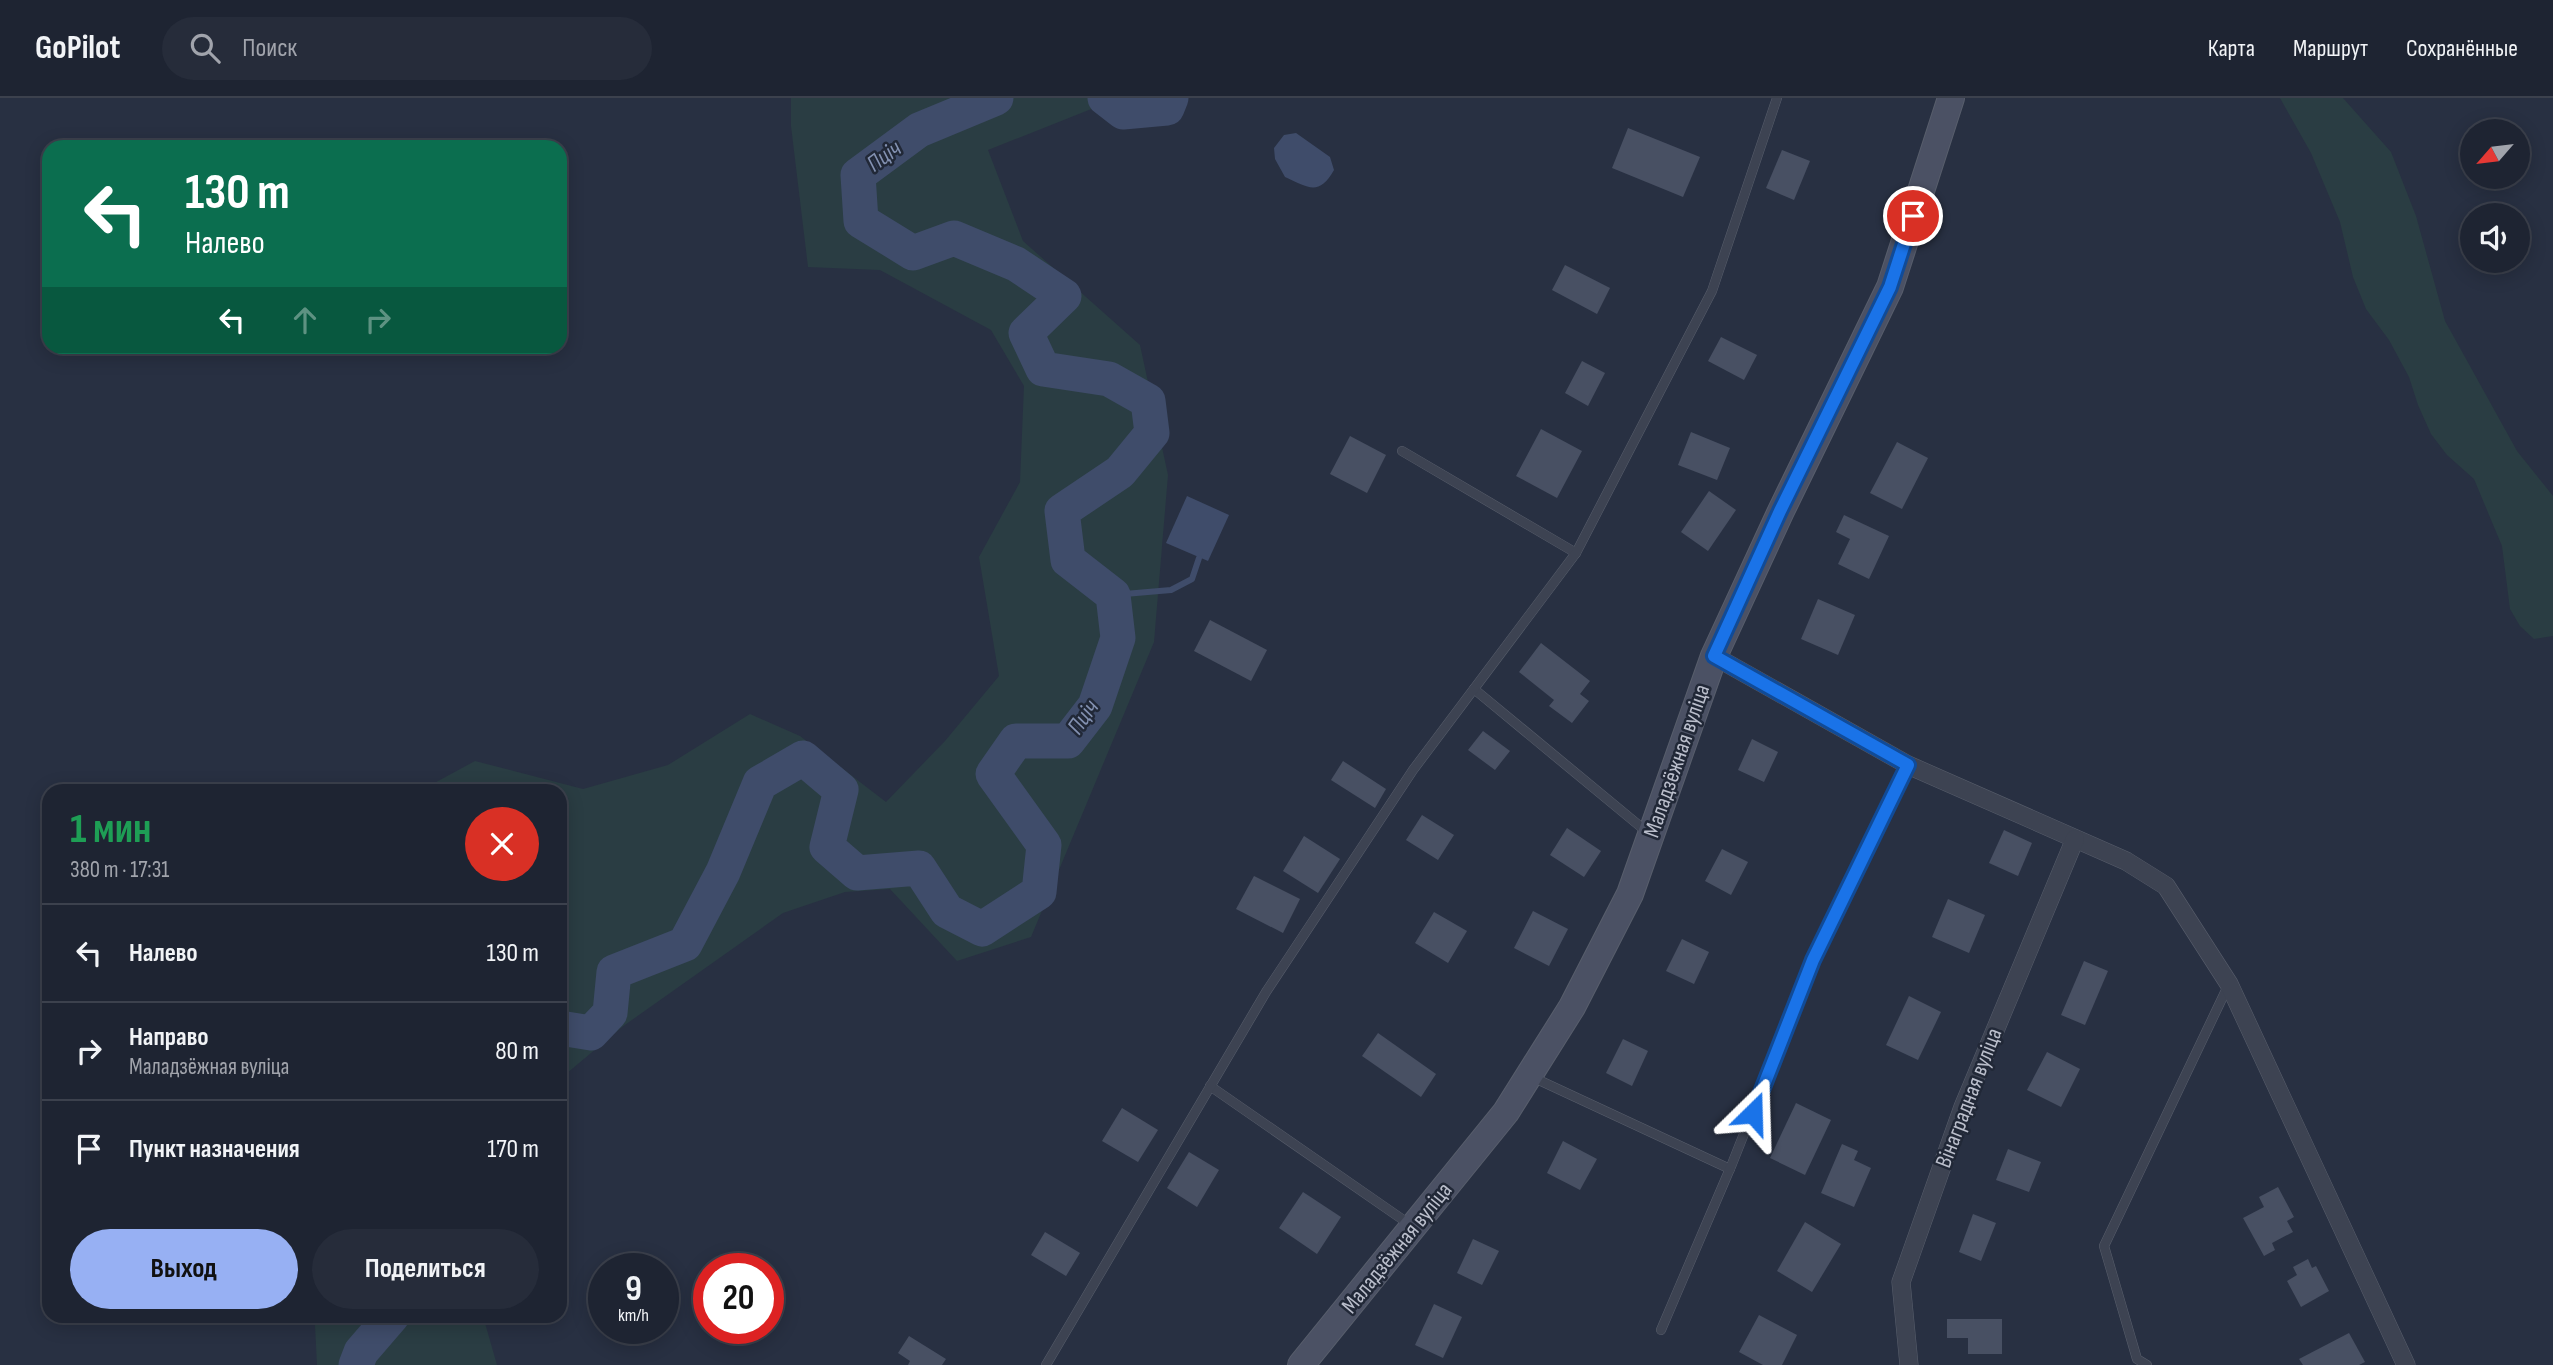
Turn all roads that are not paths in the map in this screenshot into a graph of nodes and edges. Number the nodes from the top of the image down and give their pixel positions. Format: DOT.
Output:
graph roads {
  1 [pos="1777,98"];
  2 [pos="1951,98"];
  3 [pos="1402,451"];
  4 [pos="1576,553"];
  5 [pos="1714,656"];
  6 [pos="1475,689"];
  7 [pos="1908,765"];
  8 [pos="1651,835"];
  9 [pos="2075,839"];
  10 [pos="2229,984"];
  11 [pos="1528,1075"];
  12 [pos="1210,1086"];
  13 [pos="1730,1169"];
  14 [pos="1413,1227"];
  15 [pos="1661,1329"];
  16 [pos="1046,1365"];
  17 [pos="1301,1365"];
  18 [pos="1909,1365"];
  19 [pos="2147,1365"];
  20 [pos="2406,1365"];
  1 -- 4 [label="lane"];
  2 -- 5 [label="street, Маладзёжная вуліца"];
  3 -- 4 [label="lane"];
  4 -- 6 [label="lane"];
  5 -- 7 [label="street"];
  5 -- 8 [label="street, Маладзёжная вуліца"];
  6 -- 8 [label="lane"];
  6 -- 12 [label="lane"];
  7 -- 9 [label="street"];
  7 -- 13 [label="lane"];
  8 -- 11 [label="street, Маладзёжная вуліца"];
  9 -- 10 [label="street"];
  9 -- 18 [label="street, Вінаградная вуліца"];
  10 -- 19 [label="lane"];
  10 -- 20 [label="street"];
  11 -- 13 [label="lane"];
  11 -- 14 [label="street, Маладзёжная вуліца"];
  12 -- 14 [label="lane"];
  12 -- 16 [label="lane"];
  13 -- 15 [label="lane"];
  14 -- 17 [label="street, Маладзёжная вуліца"];
}
